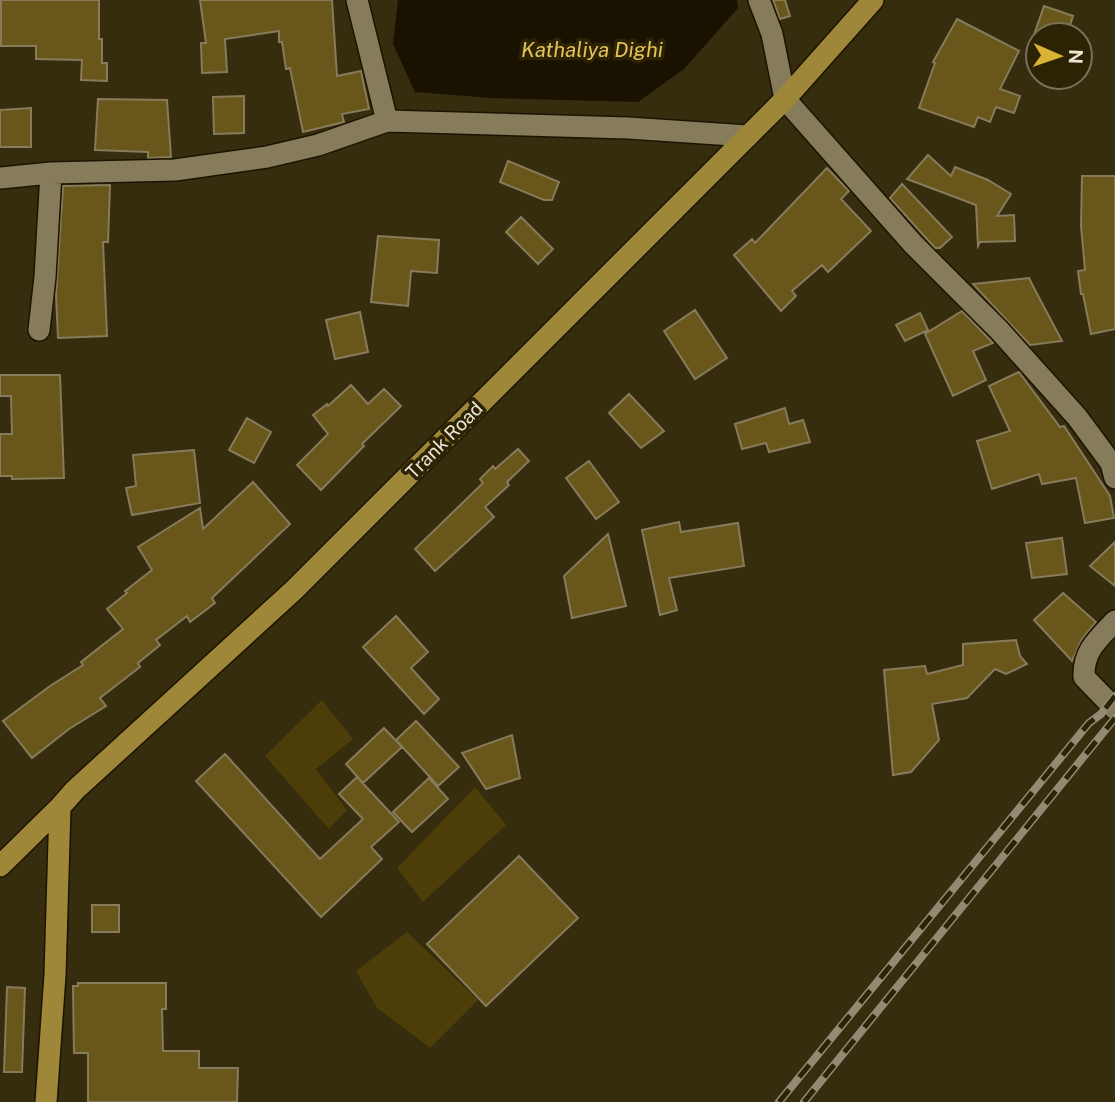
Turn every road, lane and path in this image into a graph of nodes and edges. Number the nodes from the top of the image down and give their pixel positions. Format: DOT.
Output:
graph roads {
  1 [pos="356,0"];
  2 [pos="759,0"];
  3 [pos="873,0"];
  4 [pos="785,99"];
  5 [pos="387,121"];
  6 [pos="748,136"];
  7 [pos="51,173"];
  8 [pos="0,178"];
  9 [pos="39,330"];
  10 [pos="1115,478"];
  11 [pos="1115,621"];
  12 [pos="1115,709"];
  13 [pos="60,807"];
  14 [pos="0,866"];
  15 [pos="46,1102"];
  1 -- 5 [label="street"];
  2 -- 4 [label="street"];
  3 -- 4 [label="main road, Trank Road"];
  4 -- 6 [label="main road, Trank Road"];
  4 -- 10 [label="street"];
  5 -- 6 [label="street"];
  5 -- 7 [label="street"];
  6 -- 13 [label="main road, Trank Road"];
  7 -- 8 [label="street"];
  7 -- 9 [label="street"];
  11 -- 12 [label="street"];
  13 -- 14 [label="main road, Trank Road"];
  13 -- 15 [label="main road"];
}
